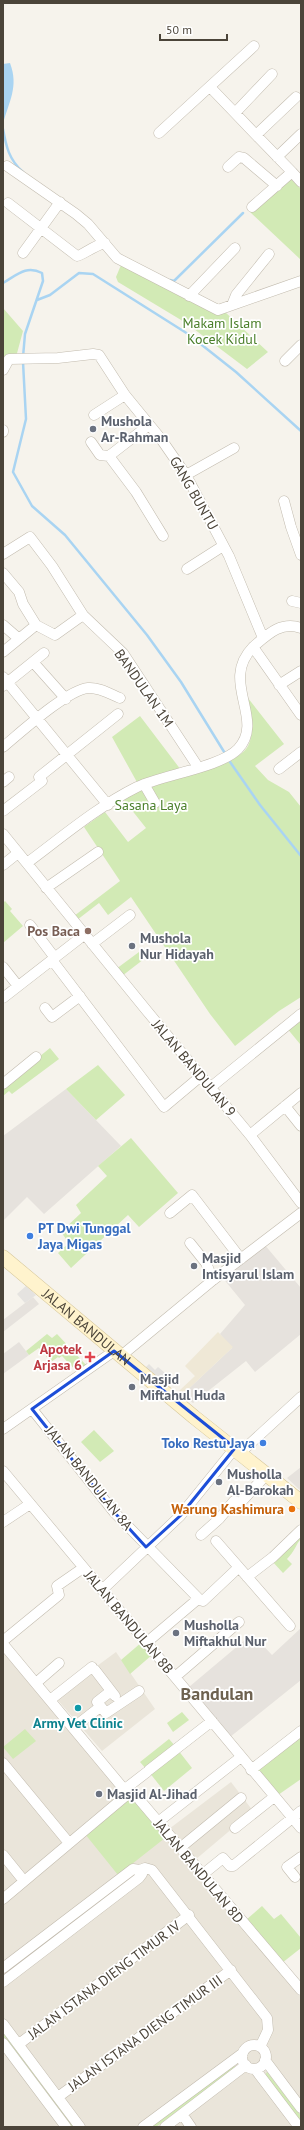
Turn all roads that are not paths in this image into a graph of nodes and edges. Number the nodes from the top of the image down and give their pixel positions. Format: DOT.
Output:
graph roads {
  1 [pos="254,46"];
  2 [pos="272,74"];
  3 [pos="210,87"];
  4 [pos="296,96"];
  5 [pos="235,113"];
  6 [pos="160,133"];
  7 [pos="301,134"];
  8 [pos="256,135"];
  9 [pos="277,156"];
  10 [pos="7,166"];
  11 [pos="228,168"];
  12 [pos="292,172"];
  13 [pos="301,182"];
  14 [pos="277,186"];
  15 [pos="60,202"];
  16 [pos="8,203"];
  17 [pos="252,207"];
  18 [pos="41,226"];
  19 [pos="104,243"];
  20 [pos="235,248"];
  21 [pos="23,253"];
  22 [pos="269,254"];
  23 [pos="301,284"];
  24 [pos="189,296"];
  25 [pos="232,305"];
  26 [pos="301,345"];
  27 [pos="285,361"];
  28 [pos="3,370"];
  29 [pos="124,395"];
  30 [pos="94,415"];
  31 [pos="149,425"];
  32 [pos="91,442"];
  33 [pos="234,448"];
  34 [pos="109,456"];
  35 [pos="186,476"];
  36 [pos="284,501"];
  37 [pos="163,536"];
  38 [pos="223,546"];
  39 [pos="3,554"];
  40 [pos="301,555"];
  41 [pos="187,568"];
  42 [pos="3,573"];
  43 [pos="83,615"];
  44 [pos="3,625"];
  45 [pos="36,625"];
  46 [pos="301,628"];
  47 [pos="18,638"];
  48 [pos="263,638"];
  49 [pos="253,647"];
  50 [pos="3,652"];
  51 [pos="44,653"];
  52 [pos="33,662"];
  53 [pos="301,663"];
  54 [pos="301,670"];
  55 [pos="4,682"];
  56 [pos="280,685"];
  57 [pos="120,698"];
  58 [pos="66,699"];
  59 [pos="118,714"];
  60 [pos="301,715"];
  61 [pos="38,718"];
  62 [pos="3,747"];
  63 [pos="301,752"];
  64 [pos="68,754"];
  65 [pos="198,767"];
  66 [pos="279,769"];
  67 [pos="144,784"];
  68 [pos="156,803"];
  69 [pos="108,805"];
  70 [pos="3,811"];
  71 [pos="3,834"];
  72 [pos="98,852"];
  73 [pos="18,853"];
  74 [pos="27,863"];
  75 [pos="3,865"];
  76 [pos="46,888"];
  77 [pos="130,915"];
  78 [pos="30,925"];
  79 [pos="84,935"];
  80 [pos="92,944"];
  81 [pos="53,959"];
  82 [pos="3,967"];
  83 [pos="18,986"];
  84 [pos="80,996"];
  85 [pos="3,998"];
  86 [pos="45,1008"];
  87 [pos="301,1014"];
  88 [pos="36,1057"];
  89 [pos="201,1076"];
  90 [pos="3,1084"];
  91 [pos="211,1087"];
  92 [pos="301,1093"];
  93 [pos="285,1106"];
  94 [pos="301,1126"];
  95 [pos="250,1135"];
  96 [pos="301,1203"];
  97 [pos="170,1213"];
  98 [pos="301,1213"];
  99 [pos="190,1242"];
  100 [pos="3,1257"];
  101 [pos="241,1259"];
  102 [pos="213,1280"];
  103 [pos="117,1353"];
  104 [pos="301,1396"];
  105 [pos="32,1409"];
  106 [pos="3,1429"];
  107 [pos="238,1451"];
  108 [pos="3,1472"];
  109 [pos="267,1474"];
  110 [pos="301,1502"];
  111 [pos="30,1504"];
  112 [pos="3,1522"];
  113 [pos="301,1530"];
  114 [pos="201,1535"];
  115 [pos="216,1541"];
  116 [pos="146,1547"];
  117 [pos="83,1568"];
  118 [pos="238,1568"];
  119 [pos="247,1577"];
  120 [pos="102,1590"];
  121 [pos="198,1598"];
  122 [pos="240,1622"];
  123 [pos="290,1626"];
  124 [pos="3,1641"];
  125 [pos="146,1643"];
  126 [pos="3,1644"];
  127 [pos="59,1663"];
  128 [pos="175,1677"];
  129 [pos="36,1683"];
  130 [pos="111,1691"];
  131 [pos="139,1691"];
  132 [pos="50,1700"];
  133 [pos="120,1702"];
  134 [pos="100,1708"];
  135 [pos="212,1721"];
  136 [pos="73,1728"];
  137 [pos="301,1731"];
  138 [pos="241,1757"];
  139 [pos="3,1763"];
  140 [pos="251,1770"];
  141 [pos="126,1791"];
  142 [pos="274,1797"];
  143 [pos="241,1798"];
  144 [pos="301,1811"];
  145 [pos="292,1818"];
  146 [pos="158,1822"];
  147 [pos="235,1828"];
  148 [pos="301,1828"];
  149 [pos="69,1844"];
  150 [pos="180,1848"];
  151 [pos="3,1855"];
  152 [pos="301,1857"];
  153 [pos="140,1870"];
  154 [pos="202,1875"];
  155 [pos="295,1877"];
  156 [pos="24,1881"];
  157 [pos="3,1899"];
  158 [pos="189,1915"];
  159 [pos="55,1929"];
  160 [pos="62,1938"];
  161 [pos="3,1968"];
  162 [pos="231,1970"];
  163 [pos="3,1982"];
  164 [pos="301,1990"];
  165 [pos="3,2024"];
  166 [pos="3,2043"];
  167 [pos="19,2044"];
  168 [pos="260,2047"];
  169 [pos="243,2052"];
  170 [pos="265,2060"];
  171 [pos="250,2067"];
  172 [pos="58,2097"];
  173 [pos="301,2108"];
  174 [pos="182,2114"];
  175 [pos="66,2127"];
  176 [pos="80,2127"];
  177 [pos="143,2127"];
  178 [pos="165,2127"];
  179 [pos="191,2127"];
  180 [pos="299,2127"];
  1 -- 3 [label="street"];
  2 -- 5 [label="street"];
  3 -- 5 [label="street"];
  3 -- 6 [label="street"];
  4 -- 8 [label="street"];
  5 -- 8 [label="street"];
  7 -- 9 [label="street"];
  8 -- 9 [label="street"];
  9 -- 12 [label="street"];
  10 -- 15 [label="street"];
  11 -- 14 [label="street"];
  12 -- 13 [label="street"];
  12 -- 14 [label="street"];
  14 -- 17 [label="street"];
  15 -- 18 [label="street"];
  15 -- 19 [label="street"];
  16 -- 18 [label="street"];
  18 -- 19 [label="street"];
  18 -- 21 [label="street"];
  19 -- 24 [label="street"];
  20 -- 24 [label="street"];
  22 -- 25 [label="street"];
  23 -- 25 [label="street"];
  24 -- 25 [label="street"];
  26 -- 27 [label="street"];
  28 -- 29 [label="street, GANG BUNTU"];
  29 -- 30 [label="street"];
  29 -- 31 [label="street, GANG BUNTU"];
  31 -- 34 [label="street"];
  31 -- 35 [label="street, GANG BUNTU"];
  32 -- 34 [label="street"];
  33 -- 35 [label="street"];
  34 -- 37 [label="street"];
  35 -- 38 [label="street, GANG BUNTU"];
  36 -- 40 [label="street"];
  38 -- 41 [label="street"];
  38 -- 48 [label="street, GANG BUNTU"];
  39 -- 43 [label="street, BANDULAN 1M"];
  42 -- 45 [label="street"];
  43 -- 45 [label="street"];
  43 -- 65 [label="street, BANDULAN 1M"];
  44 -- 47 [label="street"];
  45 -- 47 [label="street"];
  46 -- 48 [label="street"];
  47 -- 50 [label="street"];
  48 -- 49 [label="street"];
  49 -- 56 [label="street"];
  49 -- 65 [label="street"];
  51 -- 52 [label="street"];
  52 -- 55 [label="street"];
  52 -- 58 [label="street"];
  53 -- 54 [label="street"];
  54 -- 56 [label="street"];
  55 -- 61 [label="street"];
  56 -- 60 [label="street"];
  57 -- 58 [label="street"];
  58 -- 61 [label="street"];
  59 -- 64 [label="street"];
  61 -- 62 [label="street"];
  61 -- 64 [label="street"];
  63 -- 66 [label="street"];
  64 -- 69 [label="street"];
  64 -- 70 [label="street"];
  65 -- 67 [label="street"];
  67 -- 68 [label="street"];
  67 -- 69 [label="street"];
  69 -- 74 [label="street"];
  71 -- 73 [label="street, JALAN BANDULAN 9"];
  72 -- 76 [label="street"];
  73 -- 74 [label="street, JALAN BANDULAN 9"];
  73 -- 75 [label="street"];
  74 -- 76 [label="street, JALAN BANDULAN 9"];
  76 -- 79 [label="street, JALAN BANDULAN 9"];
  77 -- 80 [label="street"];
  78 -- 81 [label="street"];
  79 -- 80 [label="street, JALAN BANDULAN 9"];
  79 -- 81 [label="street"];
  80 -- 89 [label="street, JALAN BANDULAN 9"];
  81 -- 83 [label="street"];
  81 -- 84 [label="street"];
  82 -- 83 [label="street"];
  83 -- 85 [label="street"];
  84 -- 86 [label="street"];
  84 -- 89 [label="street"];
  87 -- 91 [label="street"];
  88 -- 90 [label="street"];
  89 -- 91 [label="street, JALAN BANDULAN 9"];
  91 -- 95 [label="street, JALAN BANDULAN 9"];
  92 -- 93 [label="street"];
  93 -- 94 [label="street"];
  93 -- 95 [label="street"];
  95 -- 96 [label="street, JALAN BANDULAN 9"];
  97 -- 101 [label="street"];
  98 -- 101 [label="street"];
  99 -- 102 [label="street"];
  100 -- 103 [label="main road, JALAN BANDULAN"];
  101 -- 102 [label="street"];
  102 -- 103 [label="street"];
  103 -- 105 [label="street"];
  103 -- 107 [label="main road, JALAN BANDULAN"];
  104 -- 107 [label="street"];
  105 -- 106 [label="street"];
  105 -- 116 [label="street, JALAN BANDULAN 8A"];
  107 -- 109 [label="main road, JALAN BANDULAN"];
  107 -- 116 [label="street"];
  108 -- 111 [label="street, JALAN BANDULAN 8B"];
  109 -- 110 [label="main road, JALAN BANDULAN"];
  109 -- 114 [label="street"];
  111 -- 112 [label="street"];
  111 -- 117 [label="street, JALAN BANDULAN 8B"];
  113 -- 119 [label="street"];
  115 -- 118 [label="street"];
  116 -- 120 [label="street"];
  116 -- 121 [label="street, JALAN BANDULAN 8A"];
  117 -- 120 [label="street, JALAN BANDULAN 8B"];
  117 -- 124 [label="street"];
  118 -- 119 [label="street"];
  118 -- 121 [label="street"];
  119 -- 123 [label="street"];
  120 -- 125 [label="street, JALAN BANDULAN 8B"];
  121 -- 125 [label="street"];
  122 -- 128 [label="street"];
  125 -- 128 [label="street, JALAN BANDULAN 8B"];
  126 -- 129 [label="street, JALAN BANDULAN 8D"];
  127 -- 129 [label="street"];
  128 -- 135 [label="street, JALAN BANDULAN 8B"];
  129 -- 132 [label="street, JALAN BANDULAN 8D"];
  130 -- 132 [label="street"];
  130 -- 133 [label="street"];
  130 -- 134 [label="street"];
  131 -- 133 [label="street"];
  132 -- 136 [label="street, JALAN BANDULAN 8D"];
  133 -- 134 [label="street"];
  134 -- 136 [label="street"];
  135 -- 138 [label="street, JALAN BANDULAN 8B"];
  135 -- 141 [label="street"];
  136 -- 141 [label="street, JALAN BANDULAN 8D"];
  137 -- 140 [label="street"];
  138 -- 140 [label="street, JALAN BANDULAN 8B"];
  138 -- 146 [label="street"];
  139 -- 149 [label="street"];
  140 -- 142 [label="street, JALAN BANDULAN 8B"];
  141 -- 146 [label="street, JALAN BANDULAN 8D"];
  141 -- 149 [label="street"];
  142 -- 145 [label="street, JALAN BANDULAN 8B"];
  142 -- 147 [label="street"];
  143 -- 150 [label="street"];
  144 -- 145 [label="street"];
  145 -- 148 [label="street, JALAN BANDULAN 8B"];
  145 -- 154 [label="street"];
  146 -- 150 [label="street, JALAN BANDULAN 8D"];
  149 -- 156 [label="street"];
  150 -- 154 [label="street, JALAN BANDULAN 8D"];
  151 -- 156 [label="street"];
  152 -- 155 [label="street"];
  153 -- 158 [label="street"];
  153 -- 159 [label="street"];
  153 -- 160 [label="street"];
  154 -- 164 [label="street, JALAN BANDULAN 8D"];
  156 -- 157 [label="street"];
  158 -- 162 [label="street"];
  158 -- 167 [label="street, JALAN ISTANA DIENG TIMUR IV"];
  159 -- 160 [label="street"];
  159 -- 161 [label="street"];
  160 -- 163 [label="street"];
  162 -- 168 [label="street"];
  162 -- 172 [label="street, JALAN ISTANA DIENG TIMUR III"];
  165 -- 167 [label="street"];
  166 -- 175 [label="street"];
  167 -- 172 [label="street"];
  168 -- 169 [label="street"];
  168 -- 170 [label="street"];
  169 -- 171 [label="street"];
  169 -- 177 [label="street"];
  170 -- 171 [label="street"];
  170 -- 173 [label="street"];
  171 -- 174 [label="street"];
  171 -- 180 [label="street"];
  172 -- 176 [label="street"];
  174 -- 178 [label="street"];
  174 -- 179 [label="street"];
}
